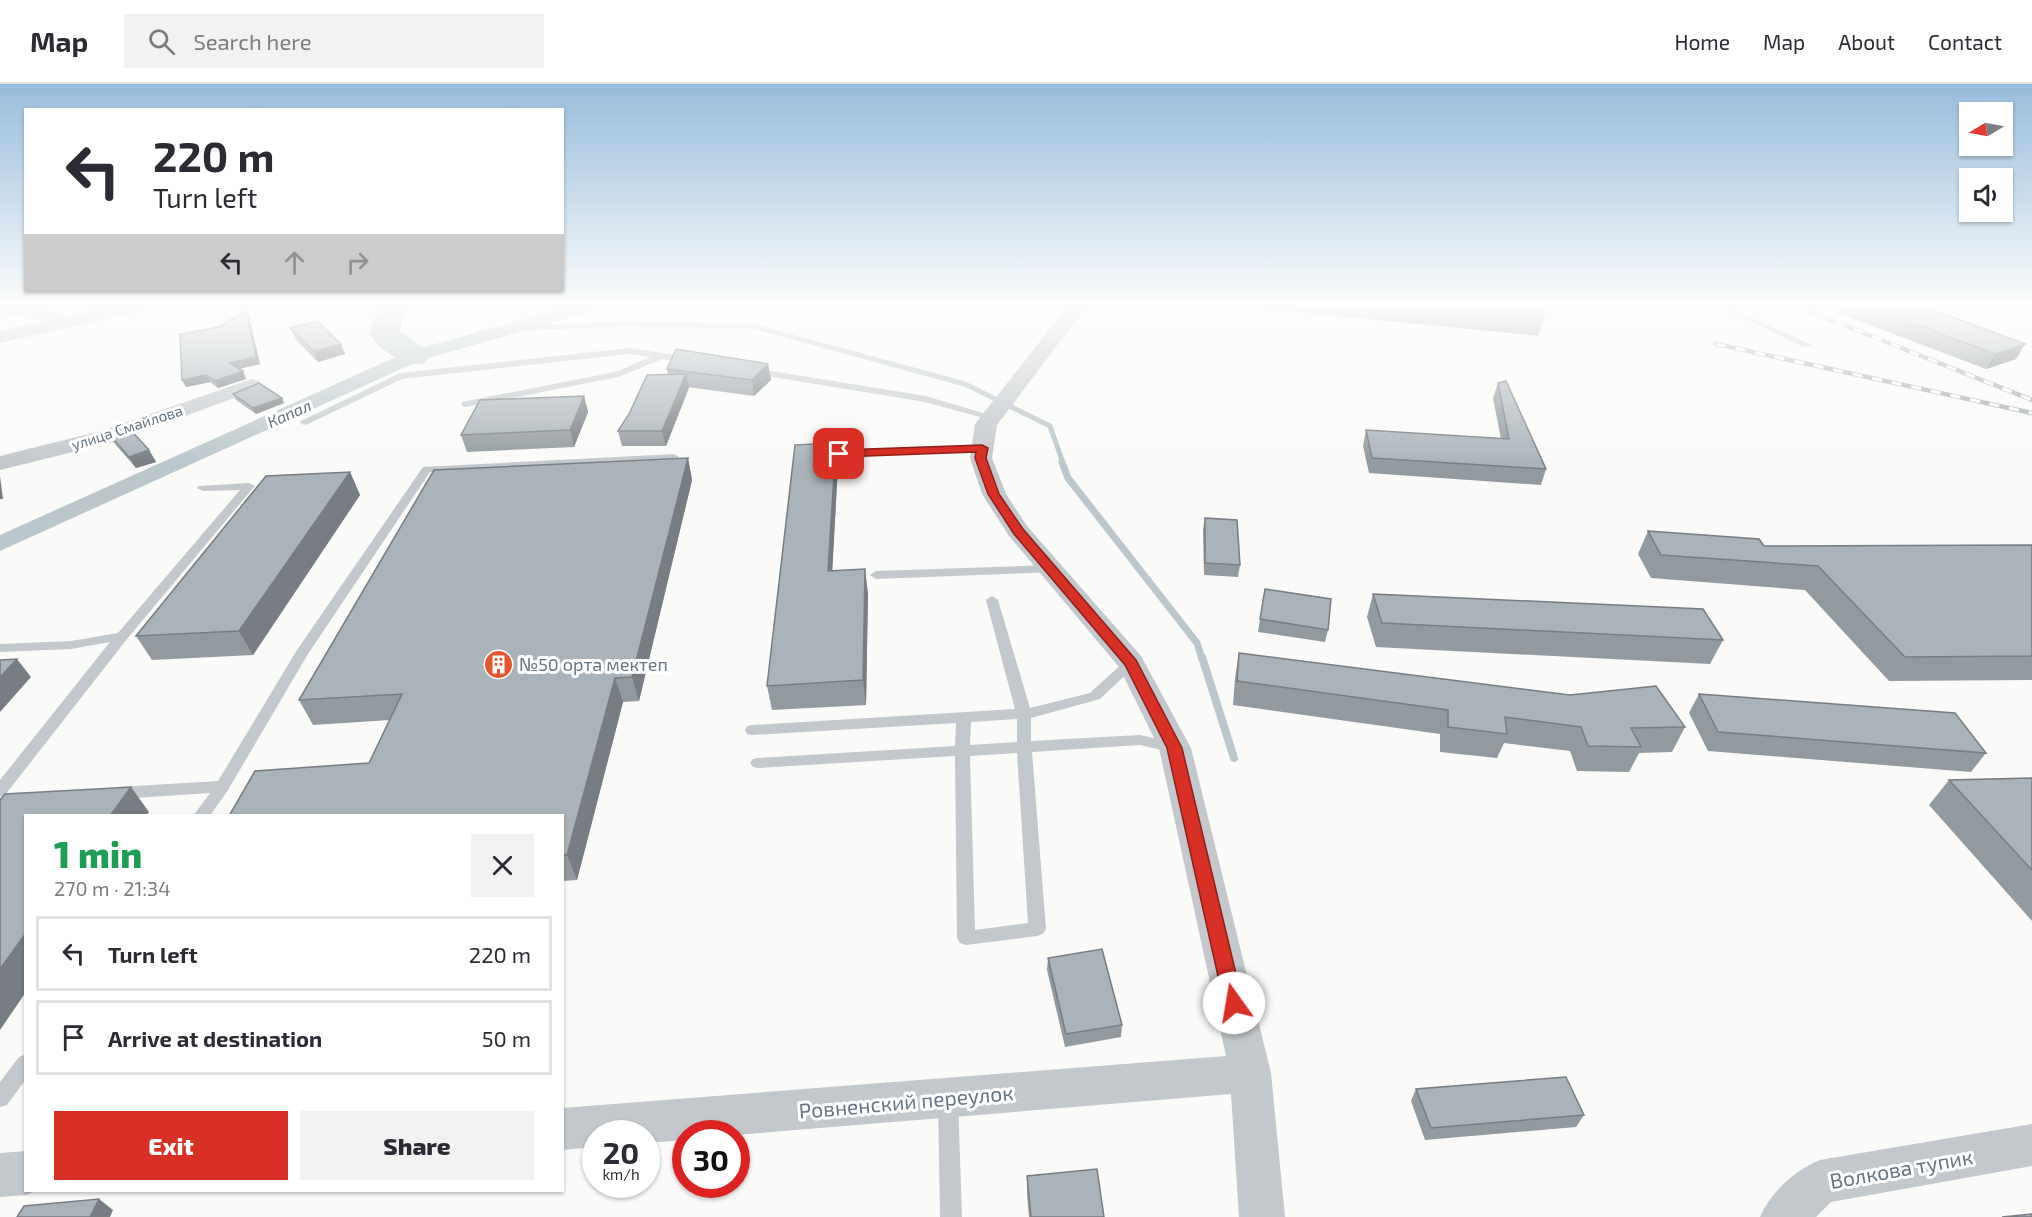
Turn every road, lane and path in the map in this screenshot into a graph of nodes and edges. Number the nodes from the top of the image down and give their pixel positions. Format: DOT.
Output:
graph roads {
  1 [pos="548,360"];
  2 [pos="653,360"];
  3 [pos="684,360"];
  4 [pos="1036,360"];
  5 [pos="696,362"];
  6 [pos="742,369"];
  7 [pos="252,385"];
  8 [pos="466,404"];
  9 [pos="998,408"];
  10 [pos="304,422"];
  11 [pos="982,448"];
  12 [pos="839,454"];
  13 [pos="674,457"];
  14 [pos="0,463"];
  15 [pos="203,488"];
  16 [pos="1051,569"];
  17 [pos="876,575"];
  18 [pos="992,600"];
  19 [pos="122,636"];
  20 [pos="0,648"];
  21 [pos="1131,663"];
  22 [pos="1024,714"];
  23 [pos="964,718"];
  24 [pos="752,730"];
  25 [pos="1024,747"];
  26 [pos="1174,748"];
  27 [pos="962,751"];
  28 [pos="758,763"];
  29 [pos="222,786"];
  30 [pos="0,791"];
  31 [pos="105,794"];
  32 [pos="202,814"];
  33 [pos="24,1066"];
  34 [pos="1250,1073"];
  35 [pos="948,1097"];
  36 [pos="0,1098"];
  37 [pos="564,1129"];
  38 [pos="2032,1145"];
  39 [pos="24,1173"];
  40 [pos="0,1175"];
  41 [pos="951,1217"];
  42 [pos="1262,1217"];
  43 [pos="1783,1217"];
  1 -- 10 [label="lane"];
  2 -- 8 [label="lane"];
  3 -- 5 [label="lane"];
  4 -- 9 [label="street"];
  6 -- 9 [label="lane"];
  7 -- 14 [label="street, улица Смайлова"];
  9 -- 11 [label="street"];
  11 -- 12 [label="lane"];
  11 -- 16 [label="street"];
  13 -- 29 [label="lane"];
  15 -- 19 [label="lane"];
  16 -- 17 [label="lane"];
  16 -- 21 [label="street"];
  18 -- 22 [label="lane"];
  19 -- 20 [label="lane"];
  19 -- 30 [label="lane"];
  21 -- 22 [label="lane"];
  21 -- 26 [label="street"];
  22 -- 23 [label="lane"];
  22 -- 25 [label="lane"];
  23 -- 24 [label="lane"];
  23 -- 27 [label="lane"];
  25 -- 26 [label="lane"];
  25 -- 27 [label="lane"];
  25 -- 27 [label="lane"];
  26 -- 34 [label="street"];
  27 -- 28 [label="lane"];
  29 -- 31 [label="lane"];
  29 -- 32 [label="lane"];
  33 -- 36 [label="lane"];
  34 -- 35 [label="street, Ровненский переулок"];
  34 -- 42 [label="street"];
  35 -- 37 [label="street, Ровненский переулок"];
  35 -- 41 [label="lane"];
  38 -- 43 [label="street, Волкова тупик"];
  39 -- 40 [label="street"];
}
